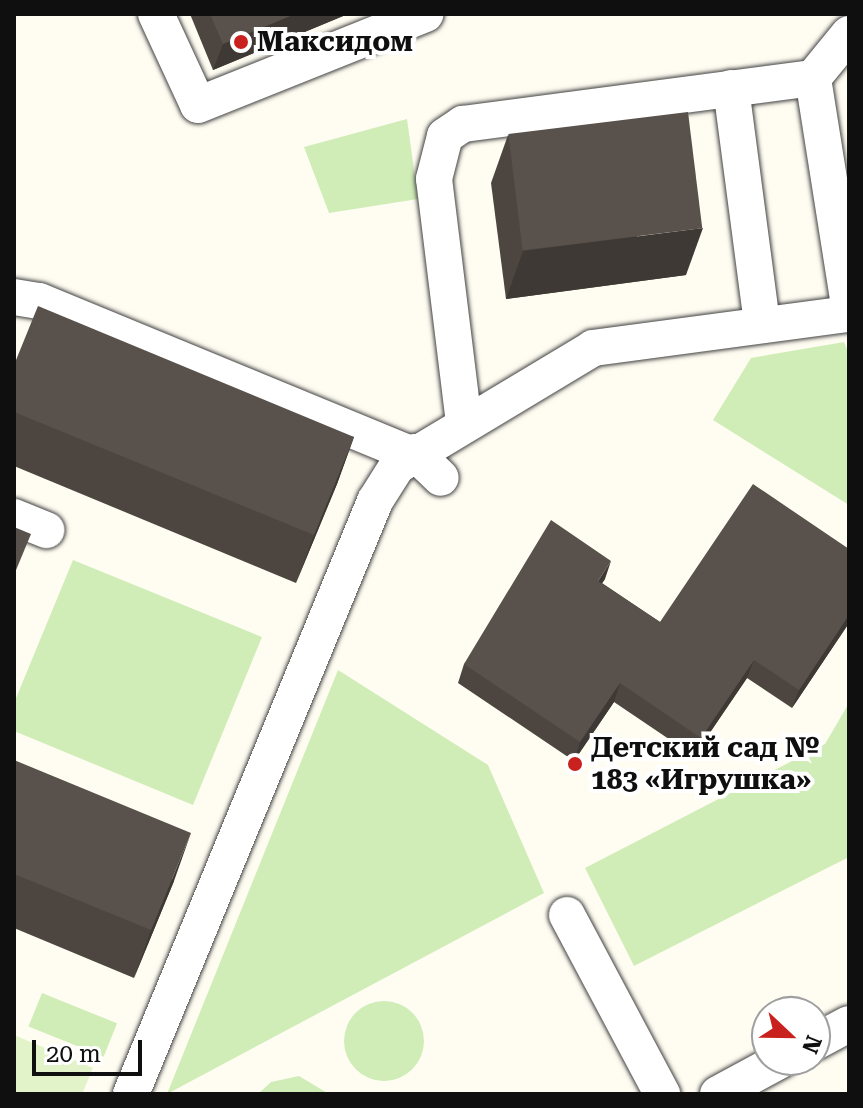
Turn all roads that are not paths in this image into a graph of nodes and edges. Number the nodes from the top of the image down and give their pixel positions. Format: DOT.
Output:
graph roads {
  1 [pos="156,14"];
  2 [pos="426,14"];
  3 [pos="849,34"];
  4 [pos="813,78"];
  5 [pos="731,88"];
  6 [pos="14,297"];
  7 [pos="849,306"];
  8 [pos="849,314"];
  9 [pos="762,325"];
  10 [pos="464,423"];
  11 [pos="412,453"];
  12 [pos="441,478"];
  13 [pos="567,915"];
  14 [pos="849,1024"];
  15 [pos="831,1034"];
  16 [pos="751,1076"];
  17 [pos="131,1094"];
  18 [pos="662,1094"];
  19 [pos="718,1094"];
  1 -- 2 [label="lane"];
  3 -- 4 [label="lane"];
  4 -- 5 [label="lane"];
  4 -- 7 [label="lane"];
  5 -- 9 [label="lane"];
  5 -- 10 [label="lane"];
  6 -- 11 [label="lane"];
  8 -- 9 [label="lane"];
  9 -- 10 [label="lane"];
  10 -- 11 [label="lane"];
  11 -- 12 [label="lane"];
  11 -- 17 [label="lane"];
  13 -- 18 [label="lane"];
  14 -- 15 [label="lane"];
  16 -- 19 [label="lane"];
}
